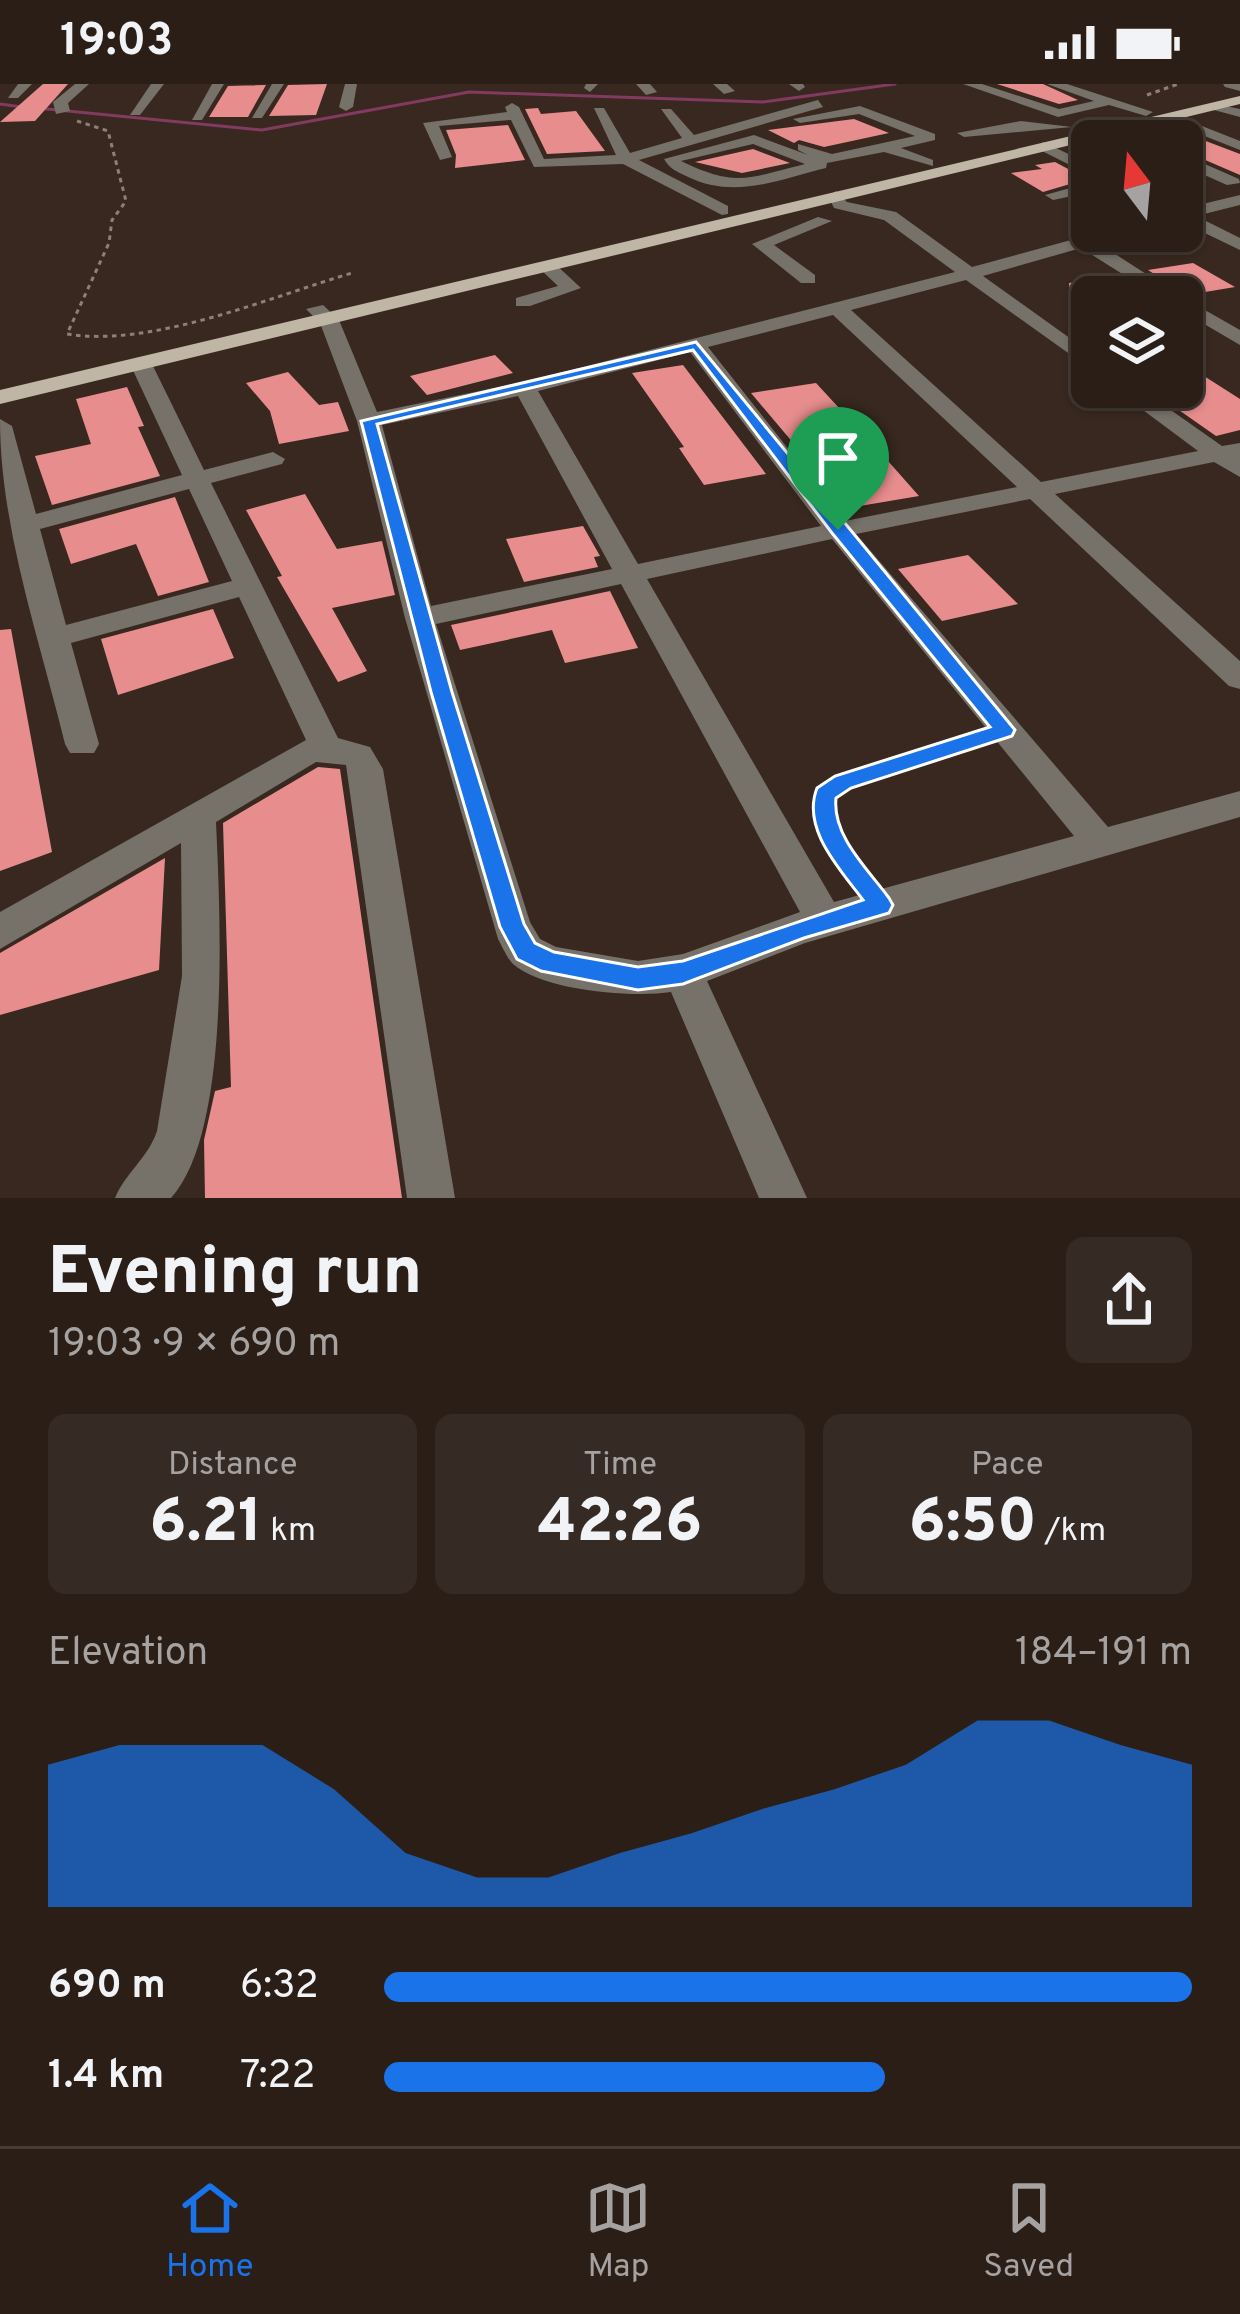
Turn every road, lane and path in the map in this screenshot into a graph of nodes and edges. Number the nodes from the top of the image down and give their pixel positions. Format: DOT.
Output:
graph roads {
  1 [pos="26,84"];
  2 [pos="82,84"];
  3 [pos="158,84"];
  4 [pos="218,84"];
  5 [pos="278,84"];
  6 [pos="351,84"];
  7 [pos="969,84"];
  8 [pos="1083,84"];
  9 [pos="1228,84"];
  10 [pos="1059,86"];
  11 [pos="1240,89"];
  12 [pos="13,95"];
  13 [pos="1240,100"];
  14 [pos="1108,101"];
  15 [pos="818,104"];
  16 [pos="1215,106"];
  17 [pos="346,107"];
  18 [pos="63,110"];
  19 [pos="599,110"];
  20 [pos="135,112"];
  21 [pos="667,112"];
  22 [pos="1146,112"];
  23 [pos="1240,113"];
  24 [pos="257,115"];
  25 [pos="725,115"];
  26 [pos="1169,116"];
  27 [pos="197,117"];
  28 [pos="1112,120"];
  29 [pos="1153,120"];
  30 [pos="741,123"];
  31 [pos="1071,127"];
  32 [pos="1071,130"];
  33 [pos="964,133"];
  34 [pos="690,139"];
  35 [pos="1071,140"];
  36 [pos="1048,145"];
  37 [pos="1240,146"];
  38 [pos="885,147"];
  39 [pos="1071,156"];
  40 [pos="445,157"];
  41 [pos="626,159"];
  42 [pos="928,163"];
  43 [pos="1203,171"];
  44 [pos="1209,176"];
  45 [pos="1203,177"];
  46 [pos="771,178"];
  47 [pos="872,188"];
  48 [pos="1236,191"];
  49 [pos="1071,192"];
  50 [pos="836,196"];
  51 [pos="1053,196"];
  52 [pos="802,199"];
  53 [pos="1203,204"];
  54 [pos="722,210"];
  55 [pos="890,216"];
  56 [pos="1203,222"];
  57 [pos="1240,241"];
  58 [pos="1071,246"];
  59 [pos="1100,252"];
  60 [pos="558,259"];
  61 [pos="352,273"];
  62 [pos="969,274"];
  63 [pos="1138,276"];
  64 [pos="808,279"];
  65 [pos="523,302"];
  66 [pos="837,308"];
  67 [pos="323,314"];
  68 [pos="1203,316"];
  69 [pos="1240,340"];
  70 [pos="696,346"];
  71 [pos="1071,349"];
  72 [pos="142,364"];
  73 [pos="0,382"];
  74 [pos="526,388"];
  75 [pos="0,397"];
  76 [pos="1157,408"];
  77 [pos="369,421"];
  78 [pos="0,426"];
  79 [pos="1229,452"];
  80 [pos="273,459"];
  81 [pos="1240,470"];
  82 [pos="194,480"];
  83 [pos="1040,491"];
  84 [pos="23,525"];
  85 [pos="838,530"];
  86 [pos="629,574"];
  87 [pos="247,586"];
  88 [pos="420,618"];
  89 [pos="54,638"];
  90 [pos="1240,678"];
  91 [pos="1005,730"];
  92 [pos="82,744"];
  93 [pos="326,747"];
  94 [pos="1240,804"];
  95 [pos="198,815"];
  96 [pos="1102,845"];
  97 [pos="880,905"];
  98 [pos="825,922"];
  99 [pos="0,932"];
  100 [pos="683,972"];
  101 [pos="139,1198"];
  102 [pos="431,1198"];
  103 [pos="783,1198"];
  1 -- 12 [label="street"];
  2 -- 18 [label="street"];
  3 -- 20 [label="street"];
  4 -- 27 [label="street"];
  5 -- 24 [label="street"];
  6 -- 17 [label="street"];
  7 -- 14 [label="street"];
  8 -- 10 [label="street"];
  9 -- 11 [label="street"];
  10 -- 14 [label="street"];
  11 -- 22 [label="main road"];
  13 -- 16 [label="main road"];
  14 -- 22 [label="street"];
  15 -- 30 [label="street"];
  16 -- 23 [label="street"];
  16 -- 26 [label="main road"];
  18 -- 61 [label="path"];
  19 -- 41 [label="street"];
  21 -- 34 [label="street"];
  22 -- 28 [label="main road"];
  25 -- 30 [label="street"];
  26 -- 29 [label="main road"];
  26 -- 37 [label="street"];
  30 -- 34 [label="street"];
  31 -- 33 [label="street"];
  32 -- 42 [label="main road"];
  34 -- 41 [label="street"];
  35 -- 36 [label="main road"];
  36 -- 39 [label="street"];
  36 -- 47 [label="main road"];
  38 -- 38 [label="street"];
  38 -- 42 [label="street"];
  40 -- 41 [label="street"];
  41 -- 54 [label="street"];
  42 -- 52 [label="main road"];
  43 -- 48 [label="street"];
  44 -- 45 [label="street"];
  46 -- 46 [label="street"];
  46 -- 52 [label="street"];
  47 -- 50 [label="main road"];
  47 -- 55 [label="street"];
  48 -- 53 [label="street"];
  49 -- 51 [label="street"];
  50 -- 52 [label="main road"];
  50 -- 55 [label="street"];
  52 -- 54 [label="main road"];
  52 -- 60 [label="main road"];
  52 -- 64 [label="street"];
  54 -- 60 [label="main road"];
  55 -- 62 [label="street"];
  56 -- 57 [label="street"];
  58 -- 62 [label="street"];
  59 -- 63 [label="street"];
  60 -- 65 [label="street"];
  60 -- 67 [label="main road"];
  62 -- 66 [label="street"];
  62 -- 71 [label="street"];
  66 -- 70 [label="street"];
  66 -- 83 [label="street"];
  67 -- 72 [label="main road"];
  67 -- 73 [label="main road"];
  67 -- 77 [label="street"];
  68 -- 69 [label="street"];
  70 -- 74 [label="street"];
  70 -- 85 [label="street"];
  72 -- 75 [label="main road"];
  72 -- 82 [label="street"];
  74 -- 77 [label="street"];
  74 -- 86 [label="street"];
  76 -- 79 [label="street"];
  77 -- 88 [label="street"];
  78 -- 84 [label="street"];
  79 -- 81 [label="street"];
  79 -- 83 [label="street"];
  80 -- 82 [label="street"];
  82 -- 84 [label="street"];
  82 -- 87 [label="street"];
  83 -- 85 [label="street"];
  83 -- 90 [label="street"];
  84 -- 89 [label="street"];
  85 -- 86 [label="street"];
  85 -- 91 [label="street"];
  86 -- 88 [label="street"];
  86 -- 98 [label="street"];
  87 -- 89 [label="street"];
  87 -- 93 [label="street"];
  88 -- 100 [label="street"];
  89 -- 92 [label="street"];
  91 -- 96 [label="street"];
  91 -- 97 [label="path"];
  93 -- 95 [label="street"];
  93 -- 102 [label="street"];
  94 -- 96 [label="street"];
  95 -- 99 [label="street"];
  95 -- 101 [label="street"];
  96 -- 97 [label="street"];
  97 -- 98 [label="street"];
  98 -- 100 [label="street"];
  100 -- 103 [label="street"];
}
